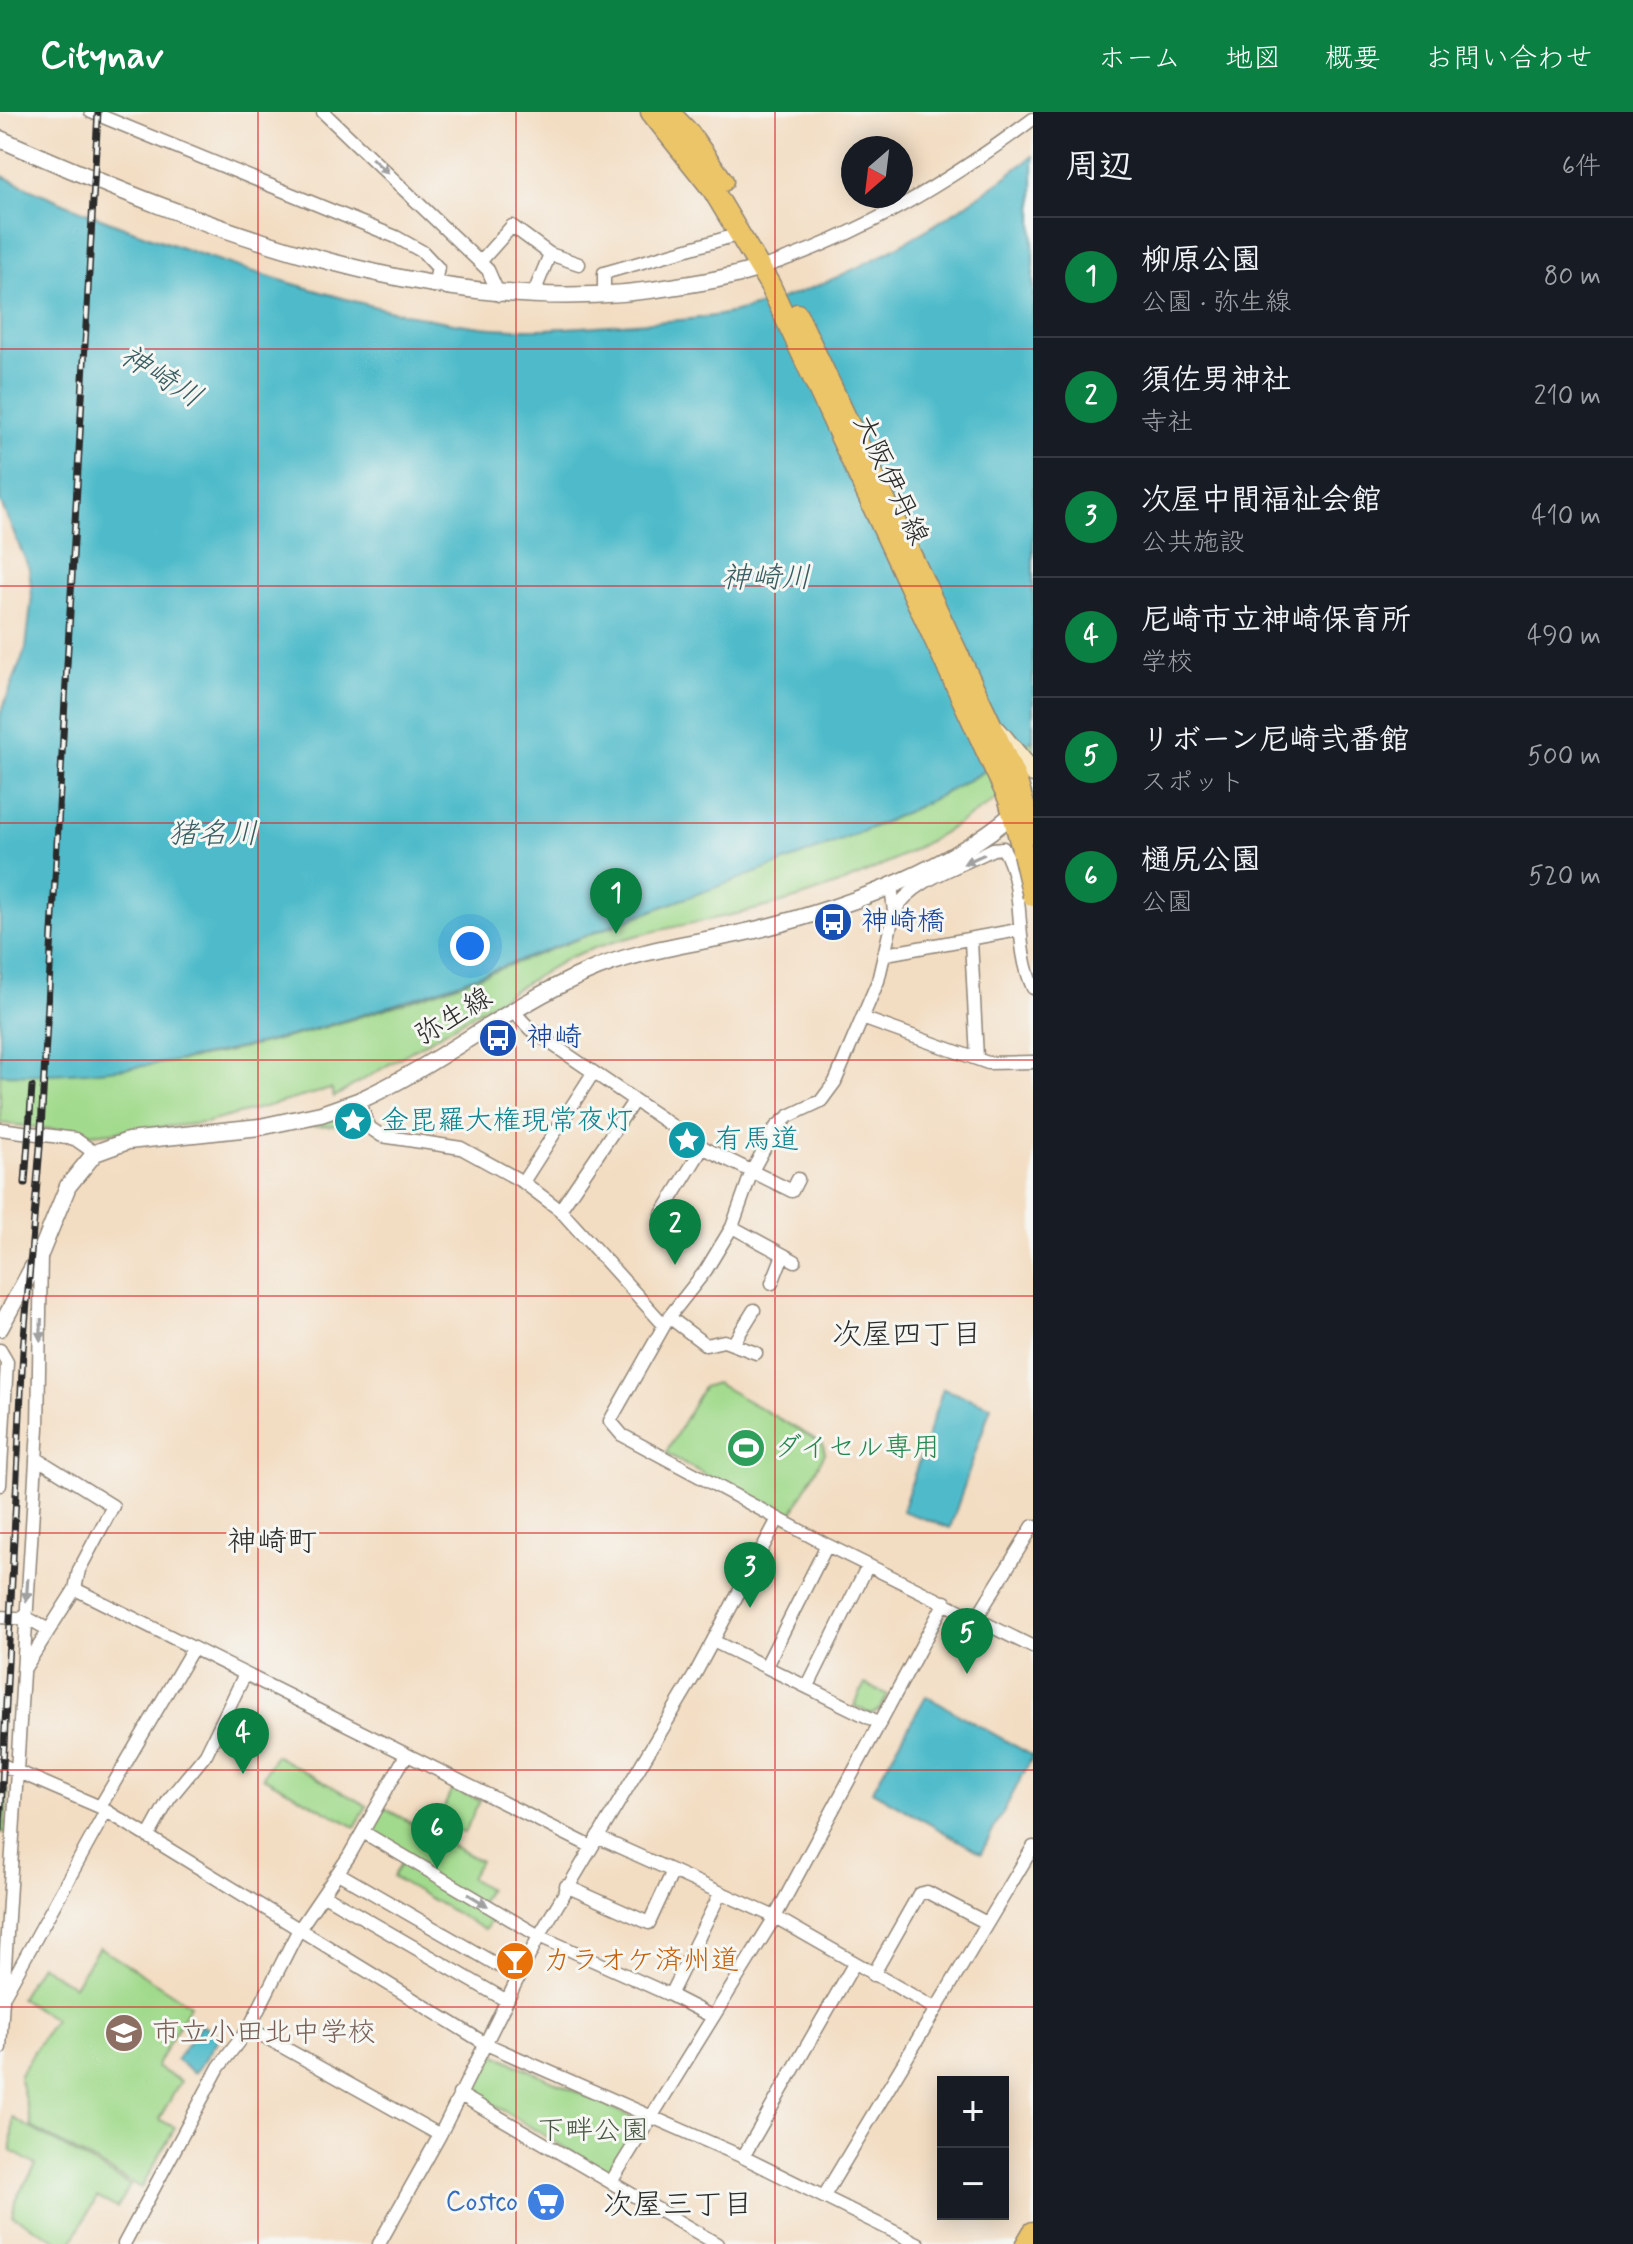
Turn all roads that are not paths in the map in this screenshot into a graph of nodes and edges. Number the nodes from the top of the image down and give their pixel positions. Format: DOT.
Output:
graph roads {
  1 [pos="91,112"];
  2 [pos="323,112"];
  3 [pos="651,112"];
  4 [pos="669,112"];
  5 [pos="1033,119"];
  6 [pos="0,139"];
  7 [pos="740,234"];
  8 [pos="573,247"];
  9 [pos="550,254"];
  10 [pos="565,259"];
  11 [pos="480,262"];
  12 [pos="579,264"];
  13 [pos="767,268"];
  14 [pos="434,286"];
  15 [pos="499,295"];
  16 [pos="533,295"];
  17 [pos="604,295"];
  18 [pos="992,726"];
  19 [pos="1033,773"];
  20 [pos="1022,802"];
  21 [pos="1033,833"];
  22 [pos="891,884"];
  23 [pos="1033,887"];
  24 [pos="1025,893"];
  25 [pos="894,912"];
  26 [pos="1018,930"];
  27 [pos="971,941"];
  28 [pos="886,954"];
  29 [pos="1033,988"];
  30 [pos="514,1012"];
  31 [pos="862,1018"];
  32 [pos="977,1058"];
  33 [pos="1033,1062"];
  34 [pos="593,1073"];
  35 [pos="358,1101"];
  36 [pos="634,1101"];
  37 [pos="0,1129"];
  38 [pos="703,1147"];
  39 [pos="95,1153"];
  40 [pos="752,1171"];
  41 [pos="523,1182"];
  42 [pos="793,1189"];
  43 [pos="560,1210"];
  44 [pos="662,1214"];
  45 [pos="732,1227"];
  46 [pos="41,1252"];
  47 [pos="772,1283"];
  48 [pos="754,1310"];
  49 [pos="667,1321"];
  50 [pos="0,1328"];
  51 [pos="733,1344"];
  52 [pos="0,1350"];
  53 [pos="756,1353"];
  54 [pos="36,1458"];
  55 [pos="0,1485"];
  56 [pos="778,1519"];
  57 [pos="1033,1526"];
  58 [pos="827,1545"];
  59 [pos="868,1565"];
  60 [pos="75,1589"];
  61 [pos="945,1602"];
  62 [pos="0,1617"];
  63 [pos="977,1617"];
  64 [pos="25,1620"];
  65 [pos="49,1630"];
  66 [pos="713,1641"];
  67 [pos="1033,1647"];
  68 [pos="193,1648"];
  69 [pos="766,1666"];
  70 [pos="21,1673"];
  71 [pos="245,1674"];
  72 [pos="808,1686"];
  73 [pos="880,1723"];
  74 [pos="406,1755"];
  75 [pos="0,1764"];
  76 [pos="17,1774"];
  77 [pos="103,1809"];
  78 [pos="363,1832"];
  79 [pos="148,1837"];
  80 [pos="593,1842"];
  81 [pos="1032,1850"];
  82 [pos="338,1873"];
  83 [pos="672,1873"];
  84 [pos="566,1886"];
  85 [pos="720,1894"];
  86 [pos="324,1895"];
  87 [pos="775,1917"];
  88 [pos="985,1922"];
  89 [pos="298,1931"];
  90 [pos="539,1936"];
  91 [pos="854,1964"];
  92 [pos="873,1975"];
  93 [pos="518,1977"];
  94 [pos="670,1995"];
  95 [pos="2,1998"];
  96 [pos="507,2001"];
  97 [pos="936,2009"];
  98 [pos="713,2017"];
  99 [pos="249,2028"];
  100 [pos="486,2044"];
  101 [pos="0,2048"];
  102 [pos="459,2094"];
  103 [pos="652,2115"];
  104 [pos="440,2135"];
  105 [pos="743,2157"];
  106 [pos="611,2182"];
  107 [pos="824,2196"];
  108 [pos="1033,2233"];
  109 [pos="124,2244"];
  110 [pos="379,2244"];
  111 [pos="717,2244"];
  112 [pos="919,2244"];
  113 [pos="1026,2244"];
  1 -- 14 [label="street"];
  2 -- 11 [label="street, one-way"];
  3 -- 7 [label="main road, 大阪伊丹線"];
  4 -- 13 [label="main road, 大阪伊丹線"];
  5 -- 13 [label="street"];
  6 -- 14 [label="street"];
  7 -- 13 [label="main road, 大阪伊丹線"];
  7 -- 17 [label="street"];
  8 -- 10 [label="street"];
  9 -- 10 [label="street"];
  9 -- 11 [label="street"];
  9 -- 16 [label="street"];
  10 -- 12 [label="street"];
  11 -- 15 [label="street"];
  13 -- 17 [label="street"];
  13 -- 18 [label="main road, 大阪伊丹線"];
  13 -- 20 [label="main road, 大阪伊丹線"];
  14 -- 15 [label="street"];
  15 -- 16 [label="street"];
  16 -- 17 [label="street"];
  18 -- 19 [label="main road"];
  18 -- 20 [label="main road, 大阪伊丹線"];
  20 -- 21 [label="main road, 大阪伊丹線"];
  20 -- 22 [label="street, 弥生線"];
  20 -- 24 [label="main road, 大阪伊丹線, bridge"];
  22 -- 25 [label="street"];
  22 -- 30 [label="street, 弥生線"];
  23 -- 24 [label="street"];
  24 -- 25 [label="street, one-way"];
  24 -- 26 [label="street"];
  25 -- 28 [label="street"];
  26 -- 27 [label="street"];
  26 -- 29 [label="street"];
  27 -- 28 [label="street"];
  27 -- 32 [label="street"];
  28 -- 31 [label="street"];
  30 -- 34 [label="street"];
  30 -- 35 [label="street, 弥生線"];
  31 -- 32 [label="street"];
  31 -- 40 [label="street"];
  32 -- 33 [label="street"];
  34 -- 36 [label="street"];
  34 -- 41 [label="street"];
  35 -- 39 [label="street, 弥生線"];
  35 -- 41 [label="street"];
  36 -- 38 [label="street"];
  36 -- 43 [label="street"];
  37 -- 39 [label="street"];
  38 -- 40 [label="street"];
  38 -- 44 [label="street"];
  39 -- 46 [label="street"];
  40 -- 42 [label="street"];
  40 -- 45 [label="street"];
  41 -- 43 [label="street"];
  43 -- 49 [label="street"];
  45 -- 47 [label="street"];
  45 -- 49 [label="street"];
  46 -- 50 [label="street"];
  46 -- 54 [label="street, one-way"];
  48 -- 51 [label="street"];
  49 -- 51 [label="street"];
  49 -- 56 [label="street"];
  51 -- 53 [label="street"];
  52 -- 55 [label="street"];
  54 -- 60 [label="street"];
  54 -- 64 [label="street, one-way"];
  56 -- 58 [label="street"];
  56 -- 66 [label="street"];
  57 -- 63 [label="street"];
  58 -- 59 [label="street"];
  58 -- 69 [label="street"];
  59 -- 61 [label="street"];
  59 -- 72 [label="street"];
  60 -- 65 [label="street"];
  60 -- 68 [label="street"];
  61 -- 63 [label="street"];
  61 -- 73 [label="street"];
  62 -- 64 [label="street"];
  63 -- 67 [label="street"];
  64 -- 65 [label="street"];
  64 -- 70 [label="street"];
  65 -- 70 [label="street"];
  66 -- 69 [label="street"];
  66 -- 80 [label="street"];
  68 -- 71 [label="street"];
  68 -- 77 [label="street"];
  69 -- 72 [label="street"];
  70 -- 76 [label="street"];
  71 -- 74 [label="street"];
  71 -- 79 [label="street"];
  72 -- 73 [label="street"];
  73 -- 87 [label="street"];
  74 -- 78 [label="street"];
  74 -- 80 [label="street"];
  75 -- 76 [label="street"];
  76 -- 77 [label="street"];
  76 -- 95 [label="street"];
  77 -- 79 [label="street"];
  77 -- 95 [label="street"];
  78 -- 82 [label="street"];
  78 -- 90 [label="street, one-way"];
  79 -- 89 [label="street"];
  80 -- 83 [label="street"];
  80 -- 84 [label="street"];
  81 -- 88 [label="street"];
  82 -- 86 [label="street"];
  82 -- 93 [label="street"];
  83 -- 84 [label="street"];
  83 -- 85 [label="street"];
  84 -- 90 [label="street"];
  85 -- 87 [label="street"];
  85 -- 94 [label="street"];
  86 -- 89 [label="street"];
  86 -- 96 [label="street"];
  87 -- 91 [label="street"];
  87 -- 98 [label="street"];
  88 -- 92 [label="street"];
  88 -- 97 [label="street"];
  89 -- 99 [label="street"];
  89 -- 100 [label="street"];
  90 -- 93 [label="street"];
  90 -- 94 [label="street"];
  91 -- 92 [label="street"];
  91 -- 105 [label="street"];
  92 -- 97 [label="street"];
  93 -- 96 [label="street"];
  94 -- 98 [label="street"];
  95 -- 101 [label="street"];
  96 -- 100 [label="street"];
  97 -- 107 [label="street"];
  98 -- 103 [label="street"];
  99 -- 104 [label="street"];
  99 -- 109 [label="street"];
  100 -- 102 [label="street"];
  100 -- 103 [label="street"];
  102 -- 104 [label="street"];
  102 -- 106 [label="street"];
  103 -- 105 [label="street"];
  103 -- 106 [label="street"];
  104 -- 110 [label="street"];
  105 -- 107 [label="street"];
  106 -- 111 [label="street"];
  107 -- 112 [label="street"];
  108 -- 113 [label="main road"];
}
